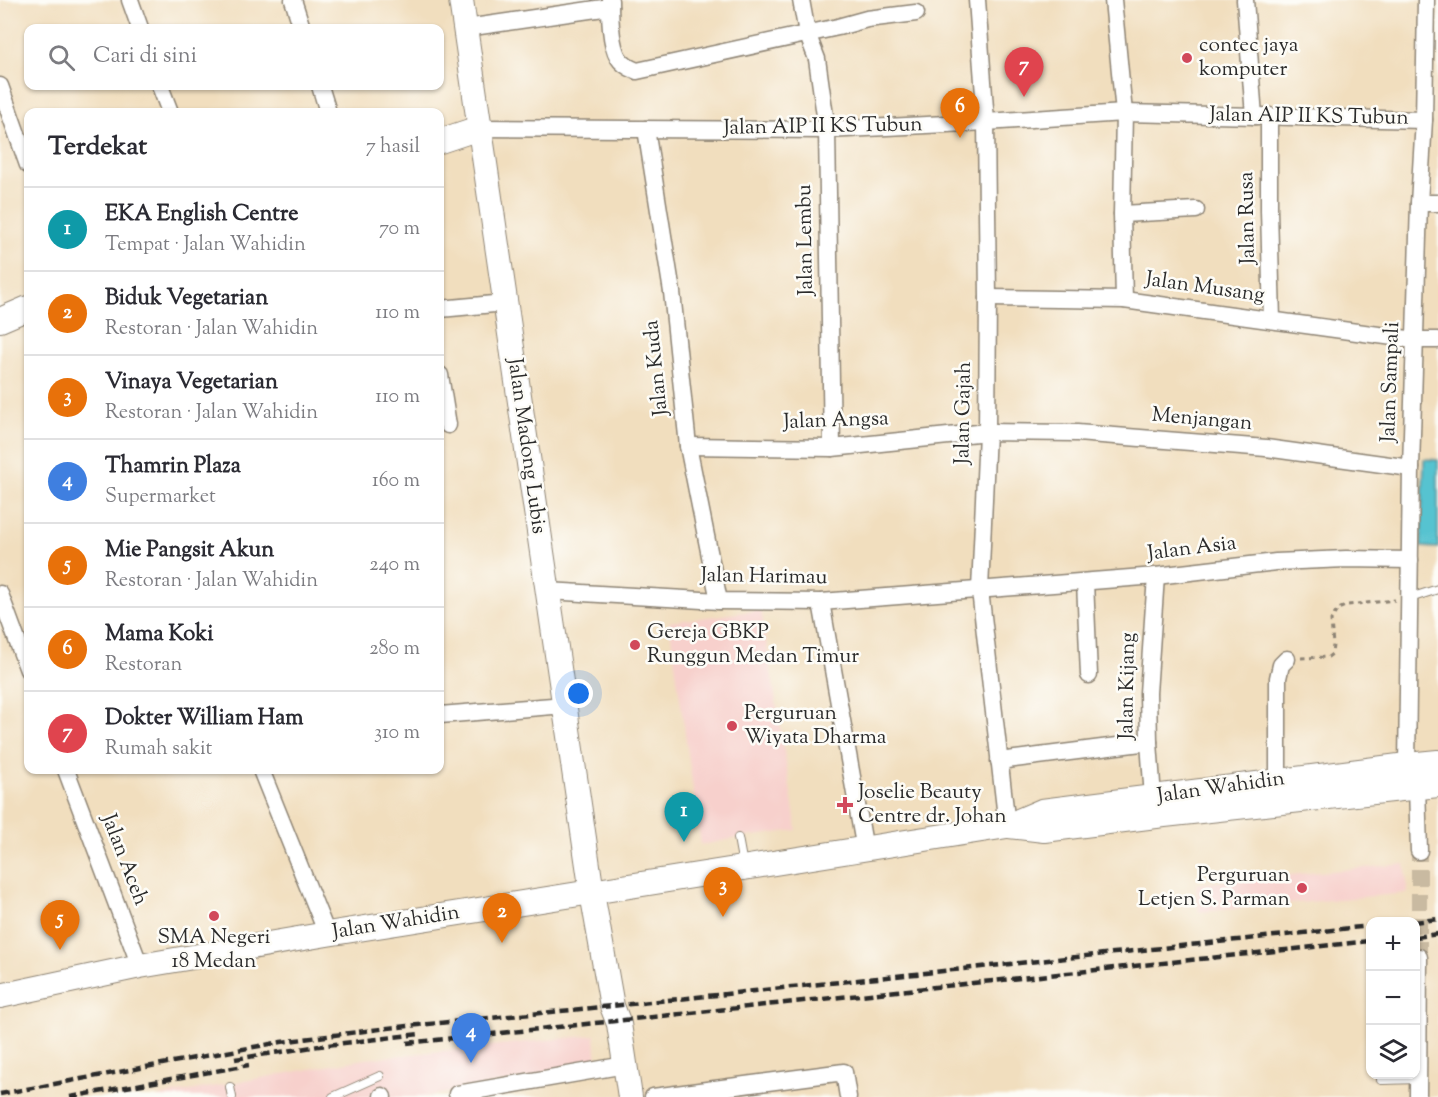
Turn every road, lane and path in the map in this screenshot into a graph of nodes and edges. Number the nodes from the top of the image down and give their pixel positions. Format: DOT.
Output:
graph roads {
  1 [pos="130,0"];
  2 [pos="293,0"];
  3 [pos="461,0"];
  4 [pos="801,0"];
  5 [pos="977,0"];
  6 [pos="1113,0"];
  7 [pos="1245,0"];
  8 [pos="1426,0"];
  9 [pos="610,3"];
  10 [pos="916,13"];
  11 [pos="139,24"];
  12 [pos="301,24"];
  13 [pos="466,28"];
  14 [pos="807,33"];
  15 [pos="1432,82"];
  16 [pos="0,86"];
  17 [pos="162,90"];
  18 [pos="321,90"];
  19 [pos="168,108"];
  20 [pos="327,108"];
  21 [pos="1124,113"];
  22 [pos="1262,116"];
  23 [pos="1424,120"];
  24 [pos="986,122"];
  25 [pos="479,128"];
  26 [pos="646,129"];
  27 [pos="827,130"];
  28 [pos="444,140"];
  29 [pos="24,154"];
  30 [pos="1419,203"];
  31 [pos="1438,203"];
  32 [pos="1196,210"];
  33 [pos="1122,214"];
  34 [pos="988,298"];
  35 [pos="1124,300"];
  36 [pos="505,303"];
  37 [pos="444,309"];
  38 [pos="24,310"];
  39 [pos="0,320"];
  40 [pos="1272,320"];
  41 [pos="1415,339"];
  42 [pos="1438,340"];
  43 [pos="444,400"];
  44 [pos="448,425"];
  45 [pos="987,432"];
  46 [pos="688,446"];
  47 [pos="832,448"];
  48 [pos="1411,468"];
  49 [pos="1410,560"];
  50 [pos="1156,576"];
  51 [pos="1085,582"];
  52 [pos="1438,589"];
  53 [pos="980,590"];
  54 [pos="548,591"];
  55 [pos="0,594"];
  56 [pos="1410,598"];
  57 [pos="720,601"];
  58 [pos="821,602"];
  59 [pos="1287,658"];
  60 [pos="24,659"];
  61 [pos="1089,675"];
  62 [pos="565,705"];
  63 [pos="444,715"];
  64 [pos="1149,742"];
  65 [pos="999,761"];
  66 [pos="1438,762"];
  67 [pos="1407,765"];
  68 [pos="68,774"];
  69 [pos="263,774"];
  70 [pos="1278,781"];
  71 [pos="1428,786"];
  72 [pos="1153,798"];
  73 [pos="1007,826"];
  74 [pos="738,838"];
  75 [pos="865,849"];
  76 [pos="1419,851"];
  77 [pos="743,868"];
  78 [pos="592,892"];
  79 [pos="327,934"];
  80 [pos="140,966"];
  81 [pos="1419,971"];
  82 [pos="0,996"];
  83 [pos="1419,1025"];
  84 [pos="626,1065"];
  85 [pos="380,1076"];
  86 [pos="1381,1079"];
  87 [pos="1419,1079"];
  88 [pos="230,1087"];
  89 [pos="456,1094"];
  90 [pos="232,1097"];
  91 [pos="333,1097"];
  92 [pos="630,1097"];
  93 [pos="653,1097"];
  94 [pos="848,1097"];
  95 [pos="1418,1097"];
  1 -- 11 [label="street"];
  2 -- 12 [label="street"];
  3 -- 13 [label="street, Jalan Madong Lubis"];
  4 -- 14 [label="street, Jalan Lembu"];
  5 -- 24 [label="street, Jalan Gajah"];
  6 -- 21 [label="street"];
  7 -- 22 [label="street, Jalan Rusa"];
  8 -- 15 [label="street, Jalan Sampali"];
  9 -- 13 [label="street"];
  9 -- 14 [label="street"];
  10 -- 14 [label="street"];
  13 -- 25 [label="street, Jalan Madong Lubis"];
  14 -- 27 [label="street, Jalan Lembu"];
  15 -- 23 [label="street, Jalan Sampali"];
  16 -- 29 [label="street"];
  17 -- 19 [label="street"];
  18 -- 20 [label="street"];
  21 -- 22 [label="street, Jalan AIP II KS Tubun"];
  21 -- 24 [label="street, Jalan AIP II KS Tubun"];
  21 -- 33 [label="street"];
  22 -- 23 [label="street, Jalan AIP II KS Tubun"];
  22 -- 40 [label="street, Jalan Rusa"];
  23 -- 30 [label="street, Jalan Sampali"];
  24 -- 27 [label="street, Jalan AIP II KS Tubun"];
  24 -- 34 [label="street, Jalan Gajah"];
  25 -- 26 [label="street, Jalan AIP II KS Tubun"];
  25 -- 28 [label="street, Jalan AIP II KS Tubun"];
  25 -- 36 [label="street, Jalan Madong Lubis"];
  26 -- 27 [label="street, Jalan AIP II KS Tubun"];
  26 -- 46 [label="street, Jalan Kuda"];
  27 -- 47 [label="street, Jalan Lembu"];
  30 -- 31 [label="street"];
  30 -- 41 [label="street, Jalan Sampali"];
  32 -- 33 [label="street"];
  33 -- 35 [label="street"];
  34 -- 35 [label="street, Jalan Musang"];
  34 -- 45 [label="street, Jalan Gajah"];
  35 -- 40 [label="street, Jalan Musang"];
  36 -- 37 [label="street"];
  36 -- 54 [label="street, Jalan Madong Lubis"];
  38 -- 39 [label="street"];
  40 -- 41 [label="street, Jalan Musang"];
  41 -- 42 [label="street, Jalan Musang"];
  41 -- 48 [label="street, Jalan Sampali"];
  43 -- 44 [label="street"];
  45 -- 47 [label="street, Jalan Angsa"];
  45 -- 48 [label="street, Menjangan"];
  45 -- 53 [label="street, Jalan Gajah"];
  46 -- 47 [label="street, Jalan Angsa"];
  46 -- 57 [label="street, Jalan Kuda"];
  48 -- 49 [label="street, Jalan Sampali"];
  49 -- 50 [label="street, Jalan Asia"];
  49 -- 56 [label="street, Jalan Sampali"];
  50 -- 51 [label="street, Jalan Asia"];
  50 -- 64 [label="street, Jalan Kijang"];
  51 -- 53 [label="street, Jalan Asia"];
  51 -- 61 [label="street"];
  52 -- 56 [label="lane"];
  53 -- 58 [label="street, Jalan Harimau"];
  53 -- 65 [label="street, Jalan Gajah"];
  54 -- 57 [label="street, Jalan Harimau"];
  54 -- 62 [label="street, Jalan Madong Lubis"];
  55 -- 60 [label="street"];
  56 -- 59 [label="path"];
  56 -- 67 [label="street, Jalan Sampali"];
  57 -- 58 [label="street, Jalan Harimau"];
  58 -- 75 [label="street"];
  59 -- 70 [label="street"];
  62 -- 63 [label="street"];
  62 -- 78 [label="street, Jalan Madong Lubis"];
  64 -- 65 [label="street"];
  64 -- 72 [label="street, Jalan Kijang"];
  65 -- 73 [label="street, Jalan Gajah"];
  66 -- 67 [label="street, Jalan Wahidin"];
  67 -- 70 [label="street, Jalan Wahidin"];
  68 -- 80 [label="street, Jalan Aceh"];
  69 -- 79 [label="street"];
  70 -- 72 [label="street, Jalan Wahidin"];
  71 -- 73 [label="street, Jalan Wahidin"];
  71 -- 76 [label="street"];
  72 -- 73 [label="street, Jalan Wahidin"];
  73 -- 75 [label="street, Jalan Wahidin"];
  74 -- 77 [label="lane"];
  75 -- 77 [label="street, Jalan Wahidin"];
  77 -- 78 [label="street, Jalan Wahidin"];
  78 -- 79 [label="street, Jalan Wahidin"];
  78 -- 84 [label="street, Jalan Madong Lubis"];
  79 -- 80 [label="street, Jalan Wahidin"];
  80 -- 82 [label="street, Jalan Wahidin"];
  81 -- 83 [label="street"];
  84 -- 89 [label="street"];
  84 -- 92 [label="street, Jalan Madong Lubis"];
  85 -- 91 [label="lane"];
  86 -- 87 [label="lane"];
  87 -- 95 [label="street"];
  88 -- 90 [label="lane"];
  93 -- 94 [label="street"];
}
